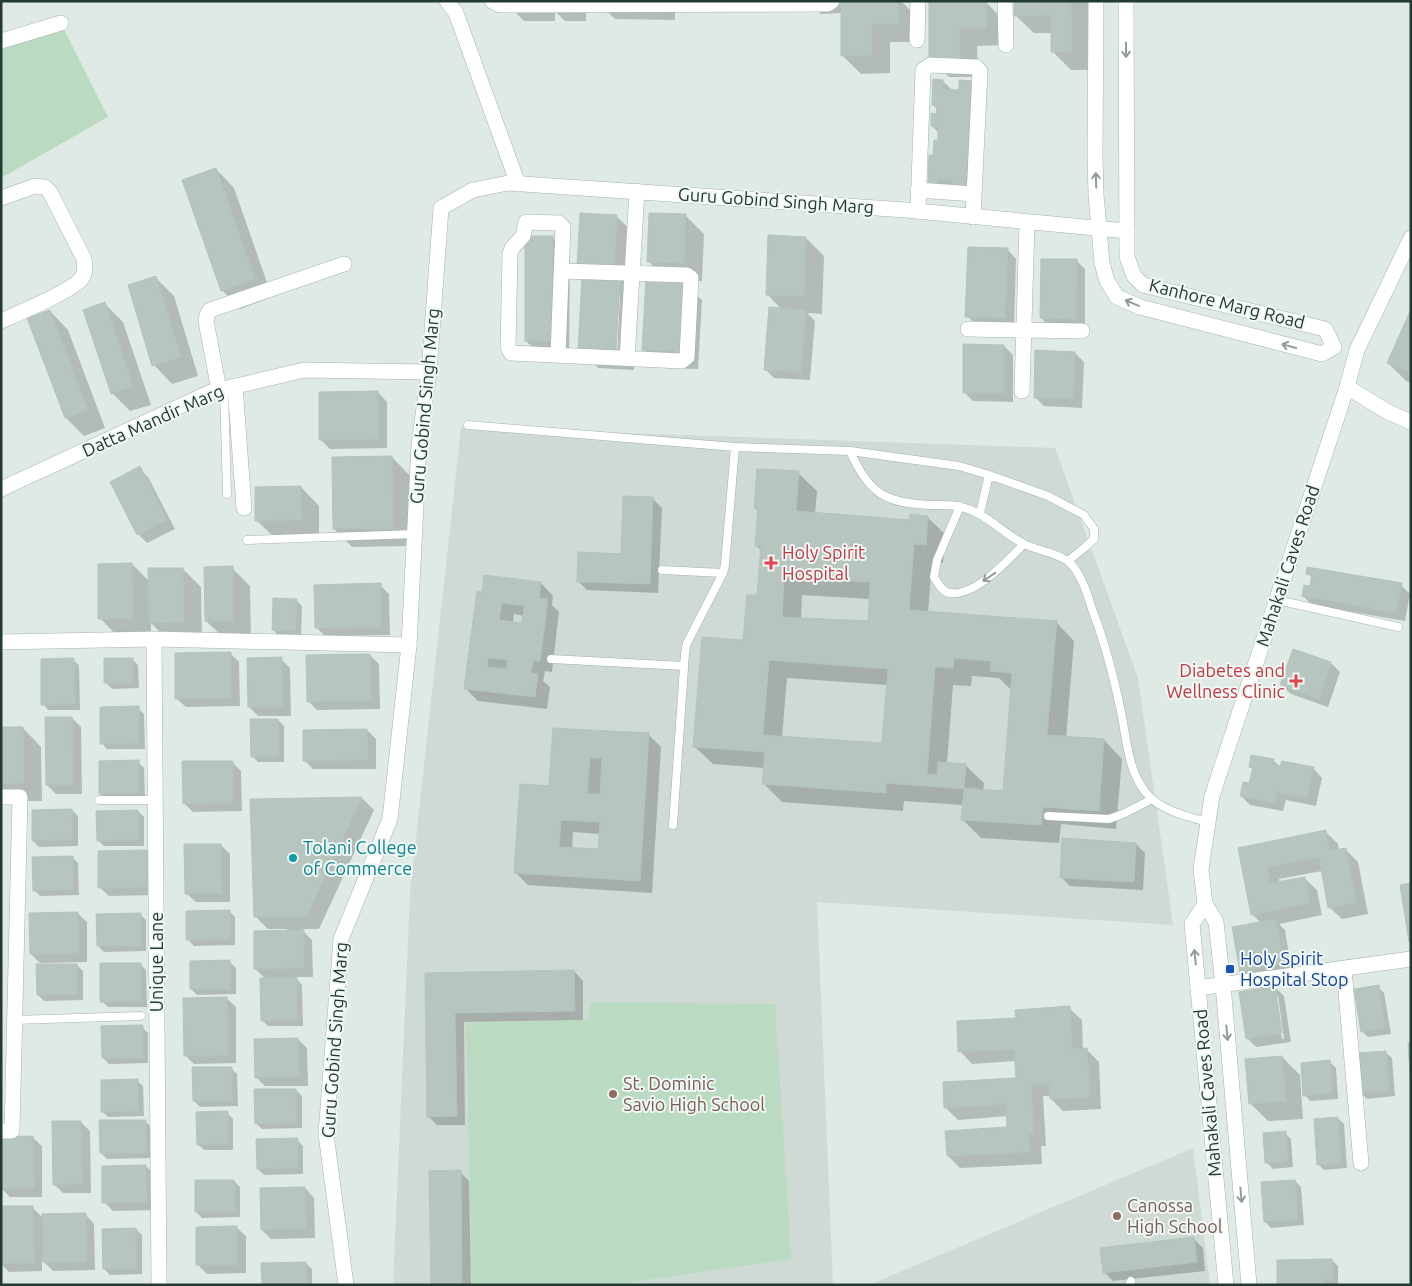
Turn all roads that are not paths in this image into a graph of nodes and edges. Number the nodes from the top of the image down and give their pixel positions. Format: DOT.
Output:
graph roads {
  1 [pos="447,1"];
  2 [pos="492,1"];
  3 [pos="832,1"];
  4 [pos="918,1"];
  5 [pos="1005,1"];
  6 [pos="1096,1"];
  7 [pos="1126,1"];
  8 [pos="752,3"];
  9 [pos="581,4"];
  10 [pos="664,4"];
  11 [pos="61,23"];
  12 [pos="917,40"];
  13 [pos="1,41"];
  14 [pos="1006,45"];
  15 [pos="518,184"];
  16 [pos="918,190"];
  17 [pos="638,191"];
  18 [pos="974,194"];
  19 [pos="1,198"];
  20 [pos="918,211"];
  21 [pos="973,217"];
  22 [pos="1027,223"];
  23 [pos="1099,229"];
  24 [pos="1127,231"];
  25 [pos="1411,238"];
  26 [pos="344,264"];
  27 [pos="562,271"];
  28 [pos="632,273"];
  29 [pos="1,321"];
  30 [pos="968,329"];
  31 [pos="1024,330"];
  32 [pos="1082,331"];
  33 [pos="1334,347"];
  34 [pos="1357,350"];
  35 [pos="558,355"];
  36 [pos="627,358"];
  37 [pos="429,372"];
  38 [pos="1347,387"];
  39 [pos="226,388"];
  40 [pos="1022,391"];
  41 [pos="1411,422"];
  42 [pos="468,425"];
  43 [pos="735,447"];
  44 [pos="850,451"];
  45 [pos="990,475"];
  46 [pos="1,489"];
  47 [pos="227,494"];
  48 [pos="960,506"];
  49 [pos="244,508"];
  50 [pos="980,513"];
  51 [pos="414,534"];
  52 [pos="247,540"];
  53 [pos="1024,544"];
  54 [pos="1068,561"];
  55 [pos="662,570"];
  56 [pos="723,573"];
  57 [pos="1277,600"];
  58 [pos="1398,627"];
  59 [pos="154,639"];
  60 [pos="1,642"];
  61 [pos="409,645"];
  62 [pos="551,659"];
  63 [pos="684,666"];
  64 [pos="1,797"];
  65 [pos="1152,799"];
  66 [pos="99,800"];
  67 [pos="156,800"];
  68 [pos="1048,816"];
  69 [pos="1208,822"];
  70 [pos="673,825"];
  71 [pos="1204,904"];
  72 [pos="1411,959"];
  73 [pos="1344,969"];
  74 [pos="1223,985"];
  75 [pos="1198,988"];
  76 [pos="141,1016"];
  77 [pos="14,1020"];
  78 [pos="1,1131"];
  79 [pos="1361,1163"];
  80 [pos="159,1285"];
  81 [pos="346,1285"];
  82 [pos="1226,1285"];
  83 [pos="1249,1285"];
  1 -- 15 [label="street"];
  2 -- 9 [label="street"];
  3 -- 8 [label="street"];
  4 -- 12 [label="street"];
  5 -- 14 [label="street"];
  23 -- 6 [label="street, one-way"];
  7 -- 24 [label="street, Kanhore Marg Road, one-way"];
  8 -- 10 [label="street"];
  9 -- 10 [label="street"];
  11 -- 13 [label="street"];
  15 -- 17 [label="street, Guru Gobind Singh Marg"];
  15 -- 37 [label="street, Guru Gobind Singh Marg"];
  16 -- 18 [label="street"];
  16 -- 18 [label="street"];
  16 -- 20 [label="street"];
  17 -- 20 [label="street, Guru Gobind Singh Marg"];
  17 -- 28 [label="street"];
  18 -- 21 [label="street"];
  19 -- 29 [label="street"];
  20 -- 21 [label="street, Guru Gobind Singh Marg"];
  21 -- 22 [label="street, Guru Gobind Singh Marg"];
  22 -- 23 [label="street, Guru Gobind Singh Marg"];
  22 -- 31 [label="street"];
  23 -- 24 [label="street, Guru Gobind Singh Marg"];
  33 -- 23 [label="street, one-way"];
  24 -- 33 [label="street, Kanhore Marg Road"];
  25 -- 34 [label="street, Mahakali Caves Road"];
  26 -- 39 [label="street"];
  27 -- 28 [label="street"];
  27 -- 35 [label="street"];
  27 -- 35 [label="street"];
  28 -- 36 [label="street"];
  28 -- 36 [label="street"];
  30 -- 31 [label="street"];
  31 -- 32 [label="street"];
  31 -- 40 [label="street"];
  33 -- 34 [label="street"];
  34 -- 38 [label="street, Mahakali Caves Road"];
  35 -- 36 [label="street"];
  37 -- 39 [label="street, Datta Mandir Marg"];
  37 -- 51 [label="street, Guru Gobind Singh Marg"];
  38 -- 41 [label="street"];
  38 -- 57 [label="street, Mahakali Caves Road"];
  39 -- 46 [label="street, Datta Mandir Marg"];
  39 -- 47 [label="lane"];
  39 -- 49 [label="street"];
  42 -- 43 [label="lane"];
  43 -- 44 [label="lane"];
  43 -- 56 [label="lane"];
  44 -- 45 [label="lane"];
  44 -- 48 [label="lane"];
  45 -- 50 [label="lane"];
  45 -- 54 [label="lane"];
  48 -- 50 [label="lane"];
  53 -- 48 [label="lane, one-way"];
  50 -- 53 [label="lane"];
  51 -- 52 [label="lane"];
  51 -- 61 [label="street, Guru Gobind Singh Marg"];
  53 -- 54 [label="lane"];
  54 -- 65 [label="lane"];
  55 -- 56 [label="lane"];
  56 -- 63 [label="lane"];
  57 -- 58 [label="lane"];
  57 -- 69 [label="street, Mahakali Caves Road"];
  59 -- 60 [label="street"];
  59 -- 61 [label="street"];
  59 -- 67 [label="street, Unique Lane"];
  61 -- 81 [label="street, Guru Gobind Singh Marg"];
  62 -- 63 [label="lane"];
  63 -- 70 [label="lane"];
  64 -- 77 [label="street"];
  65 -- 68 [label="lane"];
  65 -- 69 [label="lane"];
  66 -- 67 [label="lane"];
  67 -- 80 [label="street, Unique Lane"];
  69 -- 71 [label="street, Mahakali Caves Road"];
  71 -- 74 [label="street, Mahakali Caves Road"];
  75 -- 71 [label="street, Mahakali Caves Road, one-way"];
  72 -- 73 [label="street"];
  73 -- 74 [label="street"];
  73 -- 79 [label="street"];
  74 -- 75 [label="street"];
  74 -- 83 [label="street, Mahakali Caves Road, one-way"];
  75 -- 82 [label="street, Mahakali Caves Road"];
  76 -- 77 [label="lane"];
  77 -- 78 [label="street"];
}
